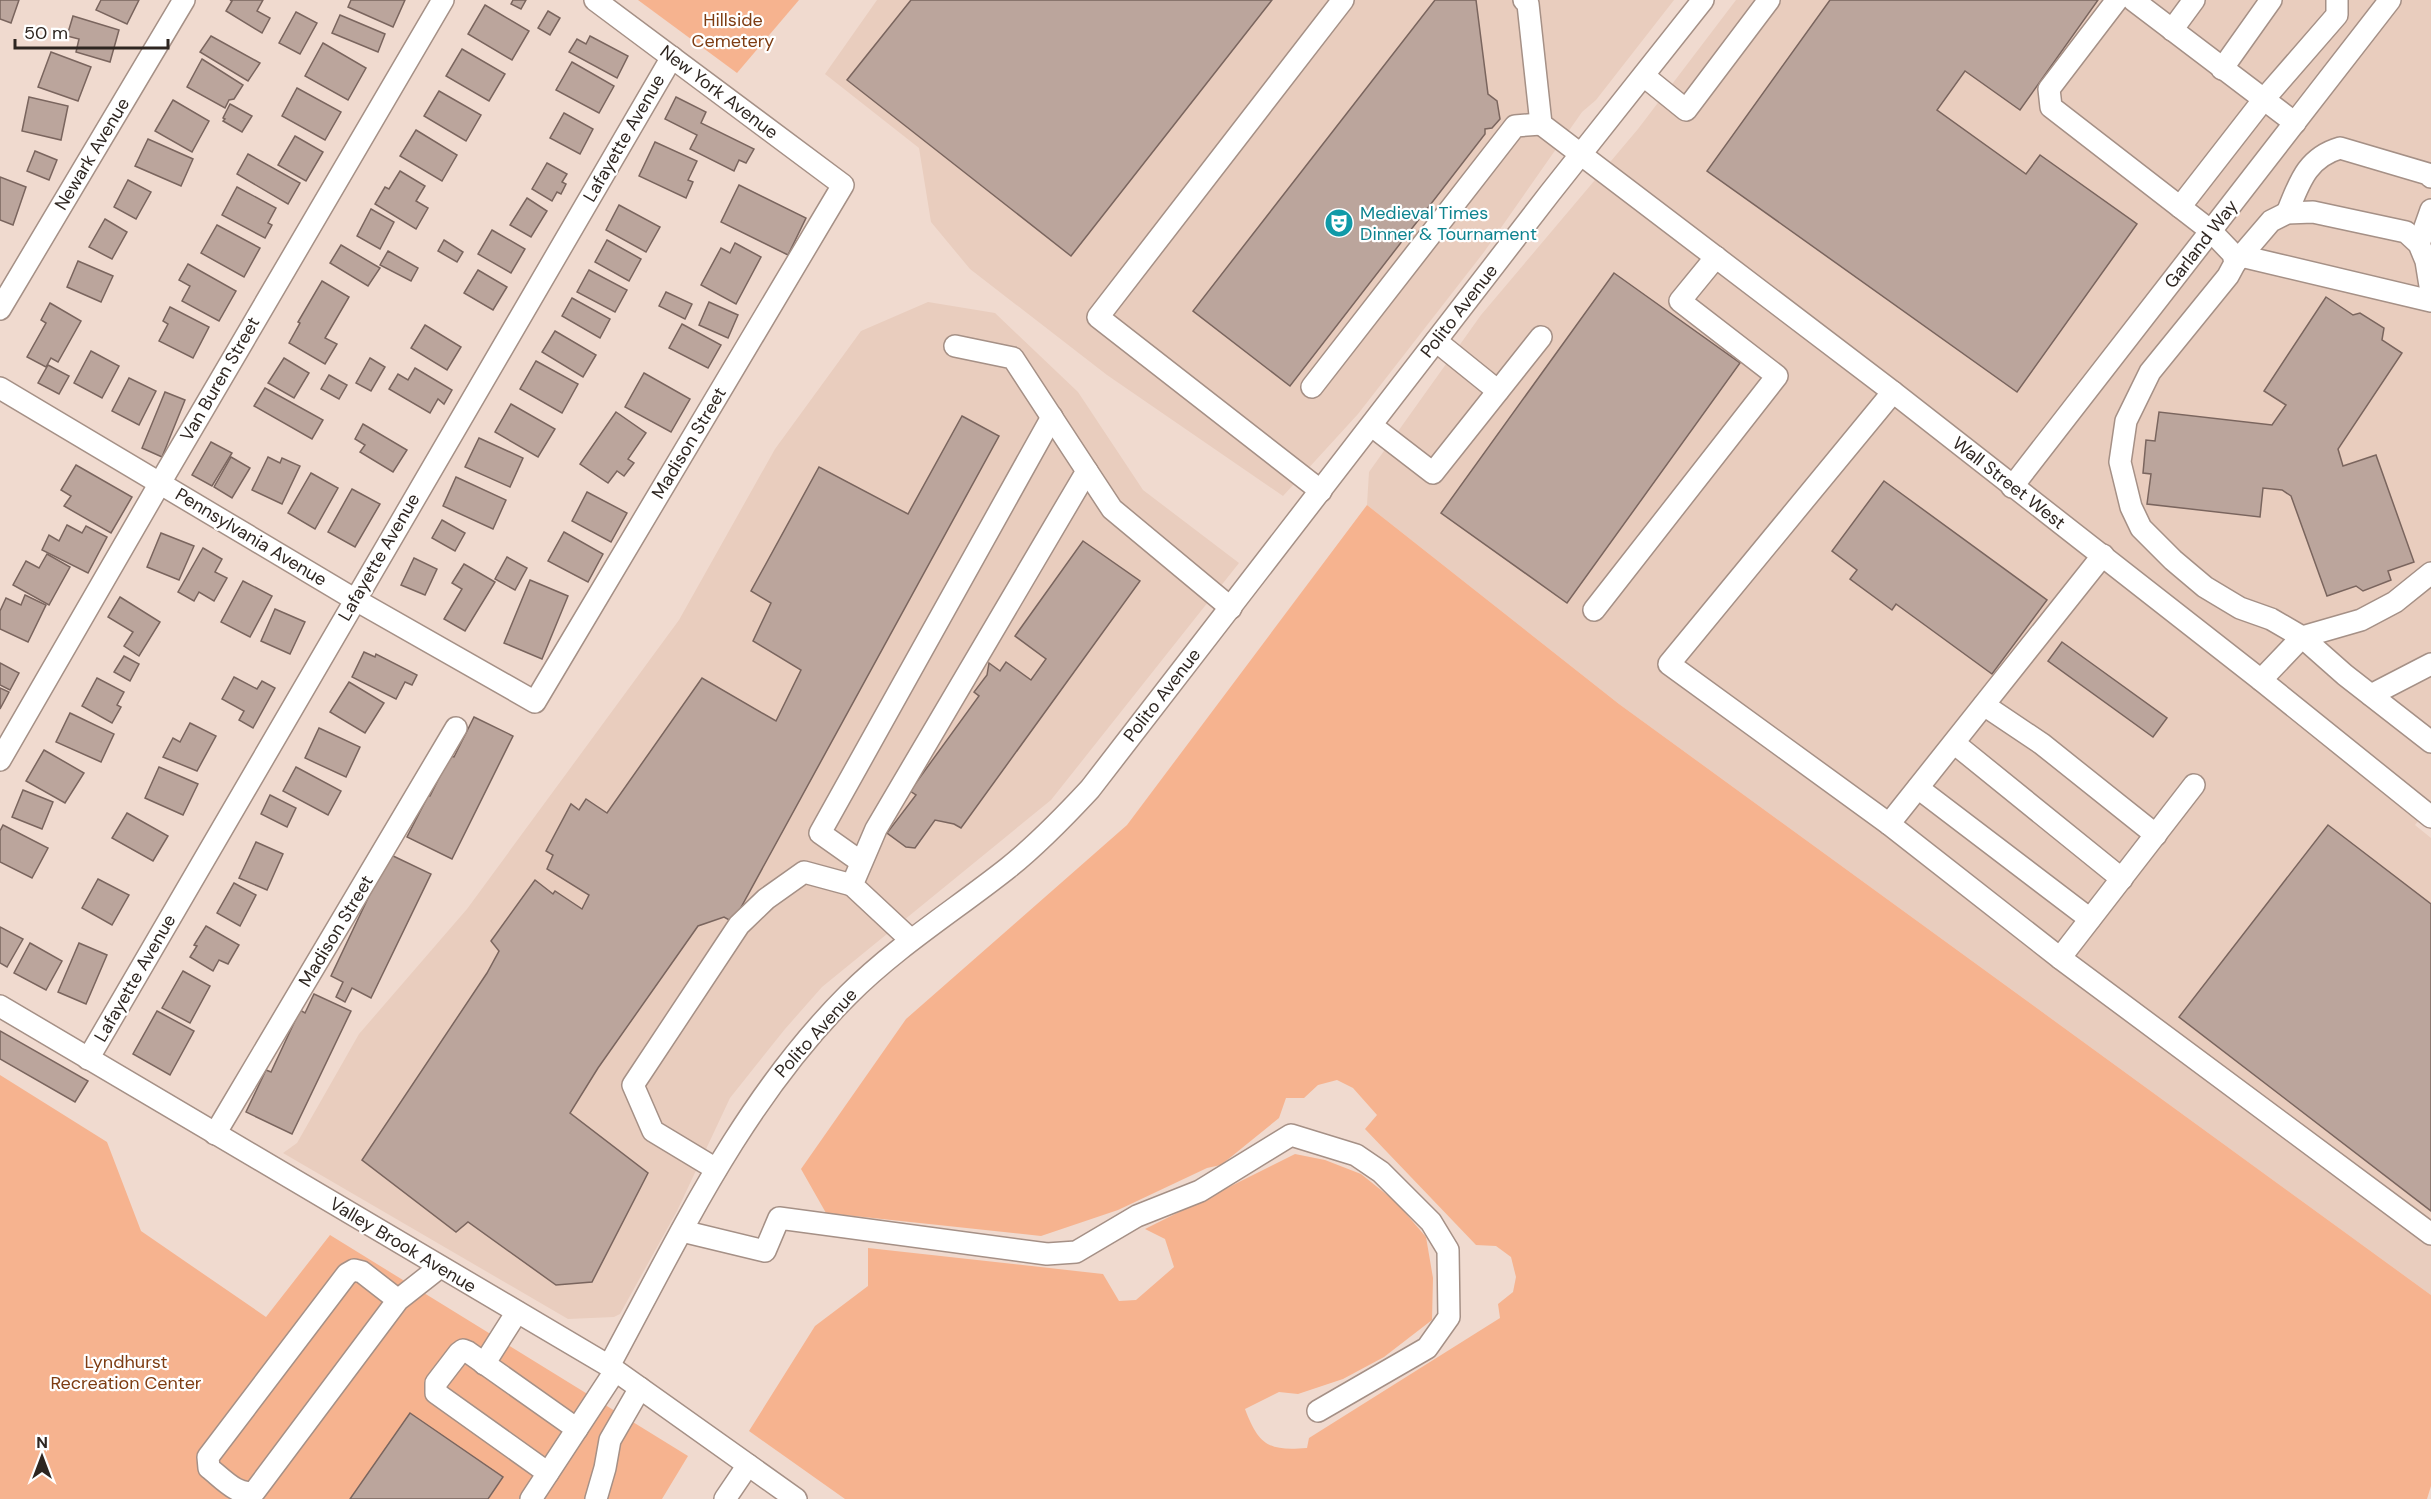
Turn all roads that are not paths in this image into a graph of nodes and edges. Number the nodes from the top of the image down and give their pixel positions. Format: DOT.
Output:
graph roads {
  1 [pos="184,0"];
  2 [pos="443,0"];
  3 [pos="595,0"];
  4 [pos="1343,0"];
  5 [pos="1524,0"];
  6 [pos="1702,0"];
  7 [pos="1769,0"];
  8 [pos="2117,0"];
  9 [pos="2133,0"];
  10 [pos="2194,0"];
  11 [pos="2271,0"];
  12 [pos="2337,0"];
  13 [pos="2390,0"];
  14 [pos="2172,30"];
  15 [pos="672,57"];
  16 [pos="2222,69"];
  17 [pos="1644,76"];
  18 [pos="2264,99"];
  19 [pos="2295,123"];
  20 [pos="1540,124"];
  21 [pos="1582,154"];
  22 [pos="2431,177"];
  23 [pos="843,185"];
  24 [pos="2180,207"];
  25 [pos="2431,210"];
  26 [pos="2287,213"];
  27 [pos="2211,231"];
  28 [pos="2419,244"];
  29 [pos="1716,257"];
  30 [pos="2238,260"];
  31 [pos="2431,292"];
  32 [pos="2431,301"];
  33 [pos="0,309"];
  34 [pos="1540,337"];
  35 [pos="1436,341"];
  36 [pos="955,346"];
  37 [pos="1311,387"];
  38 [pos="0,388"];
  39 [pos="1498,391"];
  40 [pos="1893,392"];
  41 [pos="1052,417"];
  42 [pos="1372,426"];
  43 [pos="1087,471"];
  44 [pos="160,483"];
  45 [pos="2012,487"];
  46 [pos="1321,491"];
  47 [pos="2103,555"];
  48 [pos="2431,573"];
  49 [pos="354,599"];
  50 [pos="1231,608"];
  51 [pos="1593,610"];
  52 [pos="2301,637"];
  53 [pos="2431,663"];
  54 [pos="2261,680"];
  55 [pos="2371,695"];
  56 [pos="535,702"];
  57 [pos="1984,705"];
  58 [pos="456,728"];
  59 [pos="1954,742"];
  60 [pos="2431,742"];
  61 [pos="0,760"];
  62 [pos="2194,785"];
  63 [pos="1918,788"];
  64 [pos="2431,817"];
  65 [pos="1889,824"];
  66 [pos="2156,835"];
  67 [pos="861,862"];
  68 [pos="2122,879"];
  69 [pos="852,885"];
  70 [pos="2090,919"];
  71 [pos="911,940"];
  72 [pos="2060,958"];
  73 [pos="0,1006"];
  74 [pos="88,1059"];
  75 [pos="215,1134"];
  76 [pos="716,1170"];
  77 [pos="682,1231"];
  78 [pos="2431,1234"];
  79 [pos="440,1267"];
  80 [pos="398,1300"];
  81 [pos="517,1312"];
  82 [pos="484,1364"];
  83 [pos="612,1369"];
  84 [pos="639,1388"];
  85 [pos="1318,1411"];
  86 [pos="577,1429"];
  87 [pos="748,1465"];
  88 [pos="548,1473"];
  89 [pos="531,1499"];
  90 [pos="596,1499"];
  91 [pos="725,1499"];
  92 [pos="796,1499"];
  1 -- 33 [label="street, Newark Avenue"];
  2 -- 44 [label="street, Van Buren Street"];
  3 -- 15 [label="street, New York Avenue"];
  4 -- 46 [label="street"];
  5 -- 20 [label="street"];
  6 -- 17 [label="street, Polito Avenue"];
  7 -- 17 [label="street"];
  8 -- 24 [label="street"];
  9 -- 14 [label="street"];
  10 -- 14 [label="street"];
  11 -- 16 [label="street"];
  12 -- 18 [label="street"];
  13 -- 19 [label="street, Garland Way"];
  14 -- 16 [label="street"];
  15 -- 23 [label="street, New York Avenue"];
  15 -- 49 [label="street, Lafayette Avenue"];
  16 -- 18 [label="street"];
  17 -- 21 [label="street, Polito Avenue"];
  18 -- 19 [label="street"];
  18 -- 24 [label="street"];
  19 -- 27 [label="street, Garland Way"];
  20 -- 21 [label="street, Wall Street West"];
  20 -- 37 [label="street"];
  21 -- 29 [label="street, Wall Street West"];
  21 -- 35 [label="street, Polito Avenue"];
  22 -- 26 [label="street"];
  23 -- 56 [label="street, Madison Street"];
  24 -- 27 [label="street"];
  25 -- 28 [label="street"];
  26 -- 28 [label="street"];
  26 -- 30 [label="street"];
  27 -- 30 [label="street"];
  27 -- 45 [label="street, Garland Way"];
  28 -- 31 [label="street"];
  29 -- 40 [label="street, Wall Street West"];
  29 -- 51 [label="street"];
  30 -- 32 [label="street"];
  30 -- 52 [label="street"];
  34 -- 39 [label="street"];
  35 -- 39 [label="street"];
  35 -- 42 [label="street, Polito Avenue"];
  36 -- 41 [label="street"];
  38 -- 44 [label="street, Pennsylvania Avenue"];
  39 -- 42 [label="street"];
  40 -- 45 [label="street, Wall Street West"];
  40 -- 65 [label="street"];
  41 -- 43 [label="street"];
  41 -- 67 [label="street"];
  42 -- 46 [label="street, Polito Avenue"];
  43 -- 50 [label="street"];
  43 -- 67 [label="street"];
  44 -- 49 [label="street, Pennsylvania Avenue"];
  44 -- 61 [label="street, Van Buren Street"];
  45 -- 47 [label="street, Wall Street West"];
  46 -- 50 [label="street, Polito Avenue"];
  47 -- 54 [label="street, Wall Street West"];
  47 -- 57 [label="street"];
  48 -- 52 [label="street"];
  49 -- 56 [label="street, Pennsylvania Avenue"];
  49 -- 74 [label="street, Lafayette Avenue"];
  50 -- 71 [label="street, Polito Avenue"];
  52 -- 54 [label="street"];
  52 -- 55 [label="street"];
  53 -- 55 [label="street"];
  54 -- 64 [label="street, Wall Street West"];
  55 -- 60 [label="street"];
  57 -- 59 [label="street"];
  57 -- 66 [label="street"];
  58 -- 75 [label="street, Madison Street"];
  59 -- 63 [label="street"];
  59 -- 68 [label="street"];
  62 -- 66 [label="street"];
  63 -- 65 [label="street"];
  63 -- 70 [label="street"];
  65 -- 72 [label="street"];
  66 -- 68 [label="street"];
  67 -- 69 [label="street"];
  68 -- 70 [label="street"];
  69 -- 71 [label="street"];
  69 -- 76 [label="street"];
  70 -- 72 [label="street"];
  71 -- 76 [label="street, Polito Avenue"];
  72 -- 78 [label="street"];
  73 -- 74 [label="street, Valley Brook Avenue"];
  74 -- 75 [label="street, Valley Brook Avenue"];
  75 -- 79 [label="street, Valley Brook Avenue"];
  76 -- 77 [label="street, Polito Avenue"];
  77 -- 83 [label="street, Polito Avenue"];
  77 -- 85 [label="street"];
  79 -- 80 [label="street"];
  79 -- 81 [label="street, Valley Brook Avenue"];
  80 -- 80 [label="street"];
  81 -- 82 [label="street"];
  81 -- 83 [label="street, Valley Brook Avenue"];
  82 -- 86 [label="street"];
  82 -- 88 [label="street"];
  83 -- 84 [label="street, Valley Brook Avenue"];
  83 -- 86 [label="street, Polito Avenue"];
  84 -- 87 [label="street, Valley Brook Avenue"];
  84 -- 90 [label="street"];
  86 -- 88 [label="street, Polito Avenue"];
  87 -- 91 [label="street"];
  87 -- 92 [label="street, Valley Brook Avenue"];
  88 -- 89 [label="street, Polito Avenue"];
}
